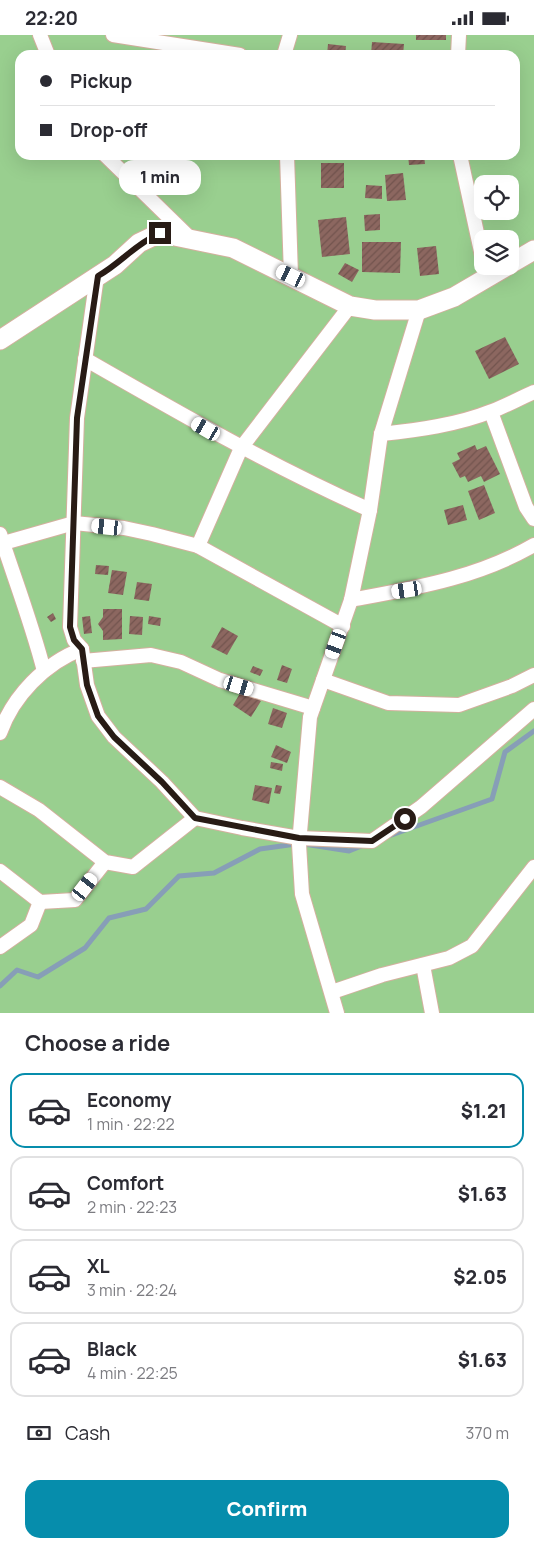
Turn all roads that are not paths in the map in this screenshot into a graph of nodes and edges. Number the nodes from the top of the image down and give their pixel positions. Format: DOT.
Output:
graph roads {
  1 [pos="40,35"];
  2 [pos="113,35"];
  3 [pos="290,35"];
  4 [pos="460,35"];
  5 [pos="46,50"];
  6 [pos="208,50"];
  7 [pos="286,50"];
  8 [pos="458,50"];
  9 [pos="110,160"];
  10 [pos="287,160"];
  11 [pos="461,160"];
  12 [pos="476,230"];
  13 [pos="189,237"];
  14 [pos="534,249"];
  15 [pos="519,258"];
  16 [pos="482,275"];
  17 [pos="98,276"];
  18 [pos="291,276"];
  19 [pos="350,305"];
  20 [pos="419,310"];
  21 [pos="0,340"];
  22 [pos="85,359"];
  23 [pos="534,392"];
  24 [pos="491,411"];
  25 [pos="382,434"];
  26 [pos="241,448"];
  27 [pos="370,510"];
  28 [pos="534,519"];
  29 [pos="74,523"];
  30 [pos="1,540"];
  31 [pos="534,545"];
  32 [pos="198,546"];
  33 [pos="351,600"];
  34 [pos="343,626"];
  35 [pos="82,655"];
  36 [pos="44,671"];
  37 [pos="534,675"];
  38 [pos="323,680"];
  39 [pos="313,708"];
  40 [pos="534,709"];
  41 [pos="2,723"];
  42 [pos="0,787"];
  43 [pos="195,818"];
  44 [pos="299,838"];
  45 [pos="105,862"];
  46 [pos="534,867"];
  47 [pos="0,871"];
  48 [pos="40,902"];
  49 [pos="0,947"];
  50 [pos="423,965"];
  51 [pos="332,992"];
  52 [pos="337,1013"];
  53 [pos="432,1013"];
  1 -- 5 [label="street"];
  2 -- 6 [label="street"];
  3 -- 7 [label="street"];
  4 -- 8 [label="street"];
  9 -- 13 [label="street"];
  10 -- 18 [label="street"];
  11 -- 12 [label="street"];
  13 -- 17 [label="street"];
  13 -- 18 [label="street"];
  14 -- 15 [label="street"];
  16 -- 20 [label="street"];
  17 -- 21 [label="street"];
  17 -- 22 [label="street"];
  18 -- 19 [label="street"];
  19 -- 20 [label="street"];
  19 -- 26 [label="street"];
  20 -- 25 [label="street"];
  22 -- 26 [label="street"];
  22 -- 29 [label="street"];
  23 -- 24 [label="street"];
  24 -- 25 [label="street"];
  24 -- 28 [label="street"];
  25 -- 27 [label="street"];
  26 -- 27 [label="street"];
  26 -- 32 [label="street"];
  27 -- 33 [label="street"];
  29 -- 30 [label="street"];
  29 -- 32 [label="street"];
  29 -- 35 [label="street"];
  30 -- 36 [label="street"];
  31 -- 33 [label="street"];
  32 -- 34 [label="street"];
  33 -- 34 [label="street"];
  34 -- 38 [label="street"];
  35 -- 36 [label="street"];
  35 -- 39 [label="street"];
  35 -- 43 [label="street"];
  36 -- 41 [label="street"];
  37 -- 38 [label="street"];
  38 -- 39 [label="street"];
  39 -- 44 [label="street"];
  40 -- 44 [label="street"];
  42 -- 45 [label="street"];
  43 -- 44 [label="street"];
  43 -- 45 [label="street"];
  44 -- 51 [label="street"];
  45 -- 48 [label="street"];
  46 -- 50 [label="street"];
  47 -- 48 [label="street"];
  48 -- 49 [label="street"];
  50 -- 51 [label="street"];
  50 -- 53 [label="street"];
  51 -- 52 [label="street"];
}
